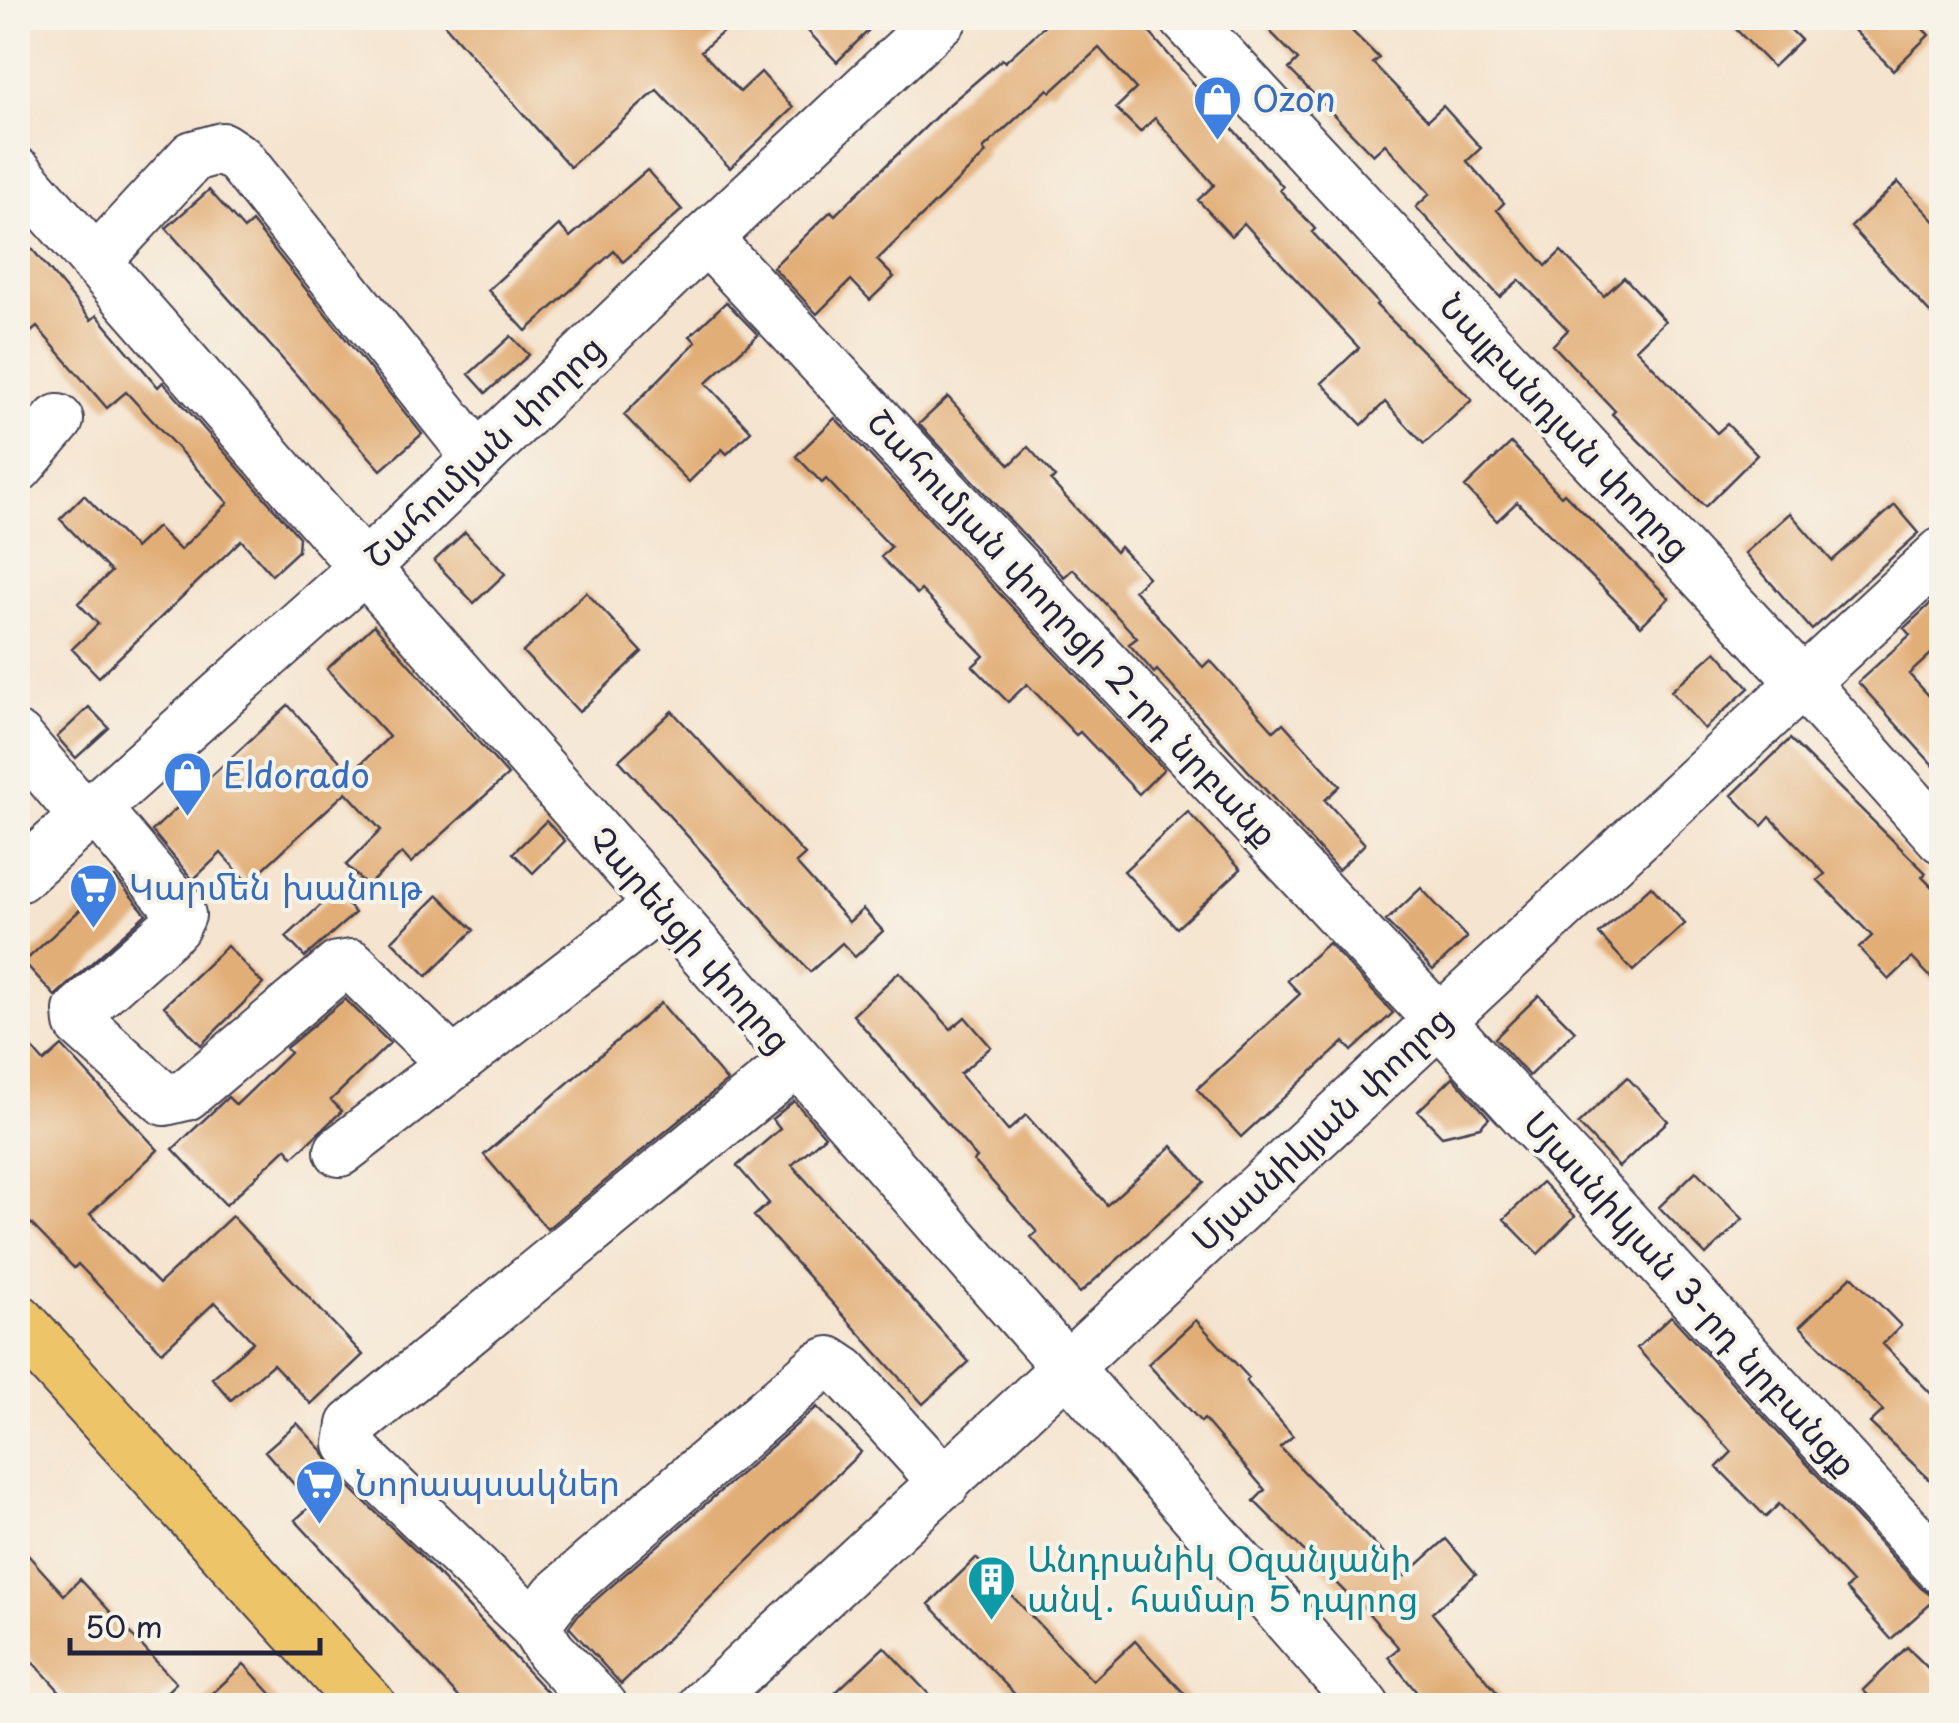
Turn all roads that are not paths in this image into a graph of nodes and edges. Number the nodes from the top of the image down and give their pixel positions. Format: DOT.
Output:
graph roads {
  1 [pos="942,18"];
  2 [pos="1186,18"];
  3 [pos="18,173"];
  4 [pos="706,238"];
  5 [pos="95,262"];
  6 [pos="58,420"];
  7 [pos="478,458"];
  8 [pos="18,466"];
  9 [pos="1942,554"];
  10 [pos="363,570"];
  11 [pos="1802,682"];
  12 [pos="18,738"];
  13 [pos="90,813"];
  14 [pos="1942,838"];
  15 [pos="18,877"];
  16 [pos="660,905"];
  17 [pos="1438,1019"];
  18 [pos="797,1061"];
  19 [pos="452,1064"];
  20 [pos="340,1151"];
  21 [pos="18,1322"];
  22 [pos="1068,1369"];
  23 [pos="945,1483"];
  24 [pos="1942,1569"];
  25 [pos="534,1625"];
  26 [pos="368,1706"];
  27 [pos="602,1706"];
  28 [pos="703,1706"];
  29 [pos="1364,1706"];
  1 -- 4 [label="street, Շահումյան փողոց"];
  2 -- 11 [label="street, Նալբանդյան փողոց"];
  3 -- 5 [label="street, Չարենցի փողոց"];
  4 -- 7 [label="street, Շահումյան փողոց"];
  4 -- 17 [label="street, Շահումյան փողոցի 2-րդ նրբանք"];
  5 -- 7 [label="street"];
  5 -- 10 [label="street, Չարենցի փողոց"];
  6 -- 8 [label="street"];
  7 -- 10 [label="street, Շահումյան փողոց"];
  9 -- 11 [label="street, Մյասնիկյան փողոց"];
  10 -- 13 [label="street, Շահումյան փողոց"];
  10 -- 16 [label="street, Չարենցի փողոց"];
  11 -- 14 [label="street, Նալբանդյան փողոց"];
  11 -- 17 [label="street, Մյասնիկյան փողոց"];
  12 -- 13 [label="street"];
  13 -- 15 [label="street, Շահումյան փողոց"];
  13 -- 19 [label="street"];
  16 -- 18 [label="street, Չարենցի փողոց"];
  16 -- 19 [label="street"];
  17 -- 22 [label="street, Մյասնիկյան փողոց"];
  17 -- 24 [label="street, Մյասնիկյան 3-րդ նրբանցք"];
  18 -- 22 [label="street, Չարենցի փողոց"];
  18 -- 25 [label="street"];
  19 -- 20 [label="street"];
  21 -- 26 [label="main road"];
  22 -- 23 [label="street, Մյասնիկյան փողոց"];
  22 -- 29 [label="street, Չարենցի փողոց"];
  23 -- 25 [label="street"];
  23 -- 28 [label="street, Մյասնիկյան փողոց"];
  25 -- 27 [label="street"];
}
